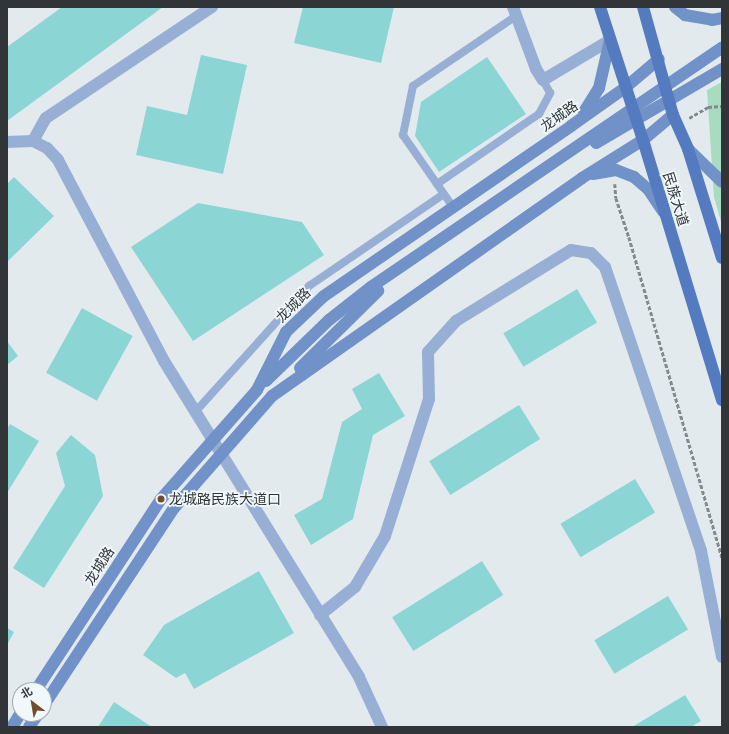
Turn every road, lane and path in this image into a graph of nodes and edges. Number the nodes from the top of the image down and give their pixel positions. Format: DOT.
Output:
graph roads {
  1 [pos="212,7"];
  2 [pos="600,7"];
  3 [pos="643,7"];
  4 [pos="677,7"];
  5 [pos="514,11"];
  6 [pos="722,18"];
  7 [pos="610,40"];
  8 [pos="722,48"];
  9 [pos="722,56"];
  10 [pos="659,59"];
  11 [pos="722,69"];
  12 [pos="542,80"];
  13 [pos="626,87"];
  14 [pos="673,115"];
  15 [pos="571,126"];
  16 [pos="644,140"];
  17 [pos="33,141"];
  18 [pos="7,142"];
  19 [pos="588,148"];
  20 [pos="688,149"];
  21 [pos="582,178"];
  22 [pos="722,182"];
  23 [pos="437,184"];
  24 [pos="444,194"];
  25 [pos="453,207"];
  26 [pos="663,211"];
  27 [pos="629,237"];
  28 [pos="722,258"];
  29 [pos="373,290"];
  30 [pos="256,390"];
  31 [pos="272,396"];
  32 [pos="722,400"];
  33 [pos="196,411"];
  34 [pos="214,439"];
  35 [pos="223,453"];
  36 [pos="722,558"];
  37 [pos="320,615"];
  38 [pos="722,657"];
  39 [pos="41,682"];
  40 [pos="52,693"];
  41 [pos="382,727"];
  1 -- 17 [label="street"];
  2 -- 7 [label="main road, 民族大道"];
  3 -- 10 [label="main road, 民族大道"];
  4 -- 6 [label="street"];
  5 -- 12 [label="street"];
  5 -- 23 [label="lane"];
  7 -- 12 [label="street"];
  7 -- 13 [label="main road, 民族大道"];
  7 -- 15 [label="street"];
  8 -- 29 [label="street"];
  9 -- 19 [label="street"];
  10 -- 13 [label="street, 龙城路"];
  10 -- 14 [label="main road, 民族大道"];
  11 -- 19 [label="street"];
  12 -- 23 [label="lane"];
  13 -- 15 [label="street, 龙城路"];
  13 -- 16 [label="main road, 民族大道"];
  14 -- 16 [label="street"];
  14 -- 20 [label="main road, 民族大道"];
  15 -- 25 [label="street, 龙城路"];
  16 -- 21 [label="street"];
  16 -- 26 [label="main road, 民族大道"];
  17 -- 18 [label="street"];
  17 -- 33 [label="street"];
  19 -- 29 [label="street"];
  20 -- 22 [label="street"];
  20 -- 28 [label="main road, 民族大道"];
  21 -- 26 [label="street"];
  21 -- 31 [label="street"];
  23 -- 24 [label="lane"];
  24 -- 25 [label="lane"];
  24 -- 33 [label="lane"];
  25 -- 30 [label="street, 龙城路"];
  26 -- 32 [label="main road, 民族大道"];
  27 -- 36 [label="path"];
  29 -- 30 [label="street"];
  29 -- 31 [label="street"];
  30 -- 34 [label="street, 龙城路"];
  31 -- 35 [label="street"];
  33 -- 34 [label="street"];
  34 -- 35 [label="street"];
  34 -- 39 [label="street, 龙城路"];
  35 -- 37 [label="street"];
  35 -- 40 [label="street"];
  37 -- 38 [label="street"];
  37 -- 41 [label="street"];
}
